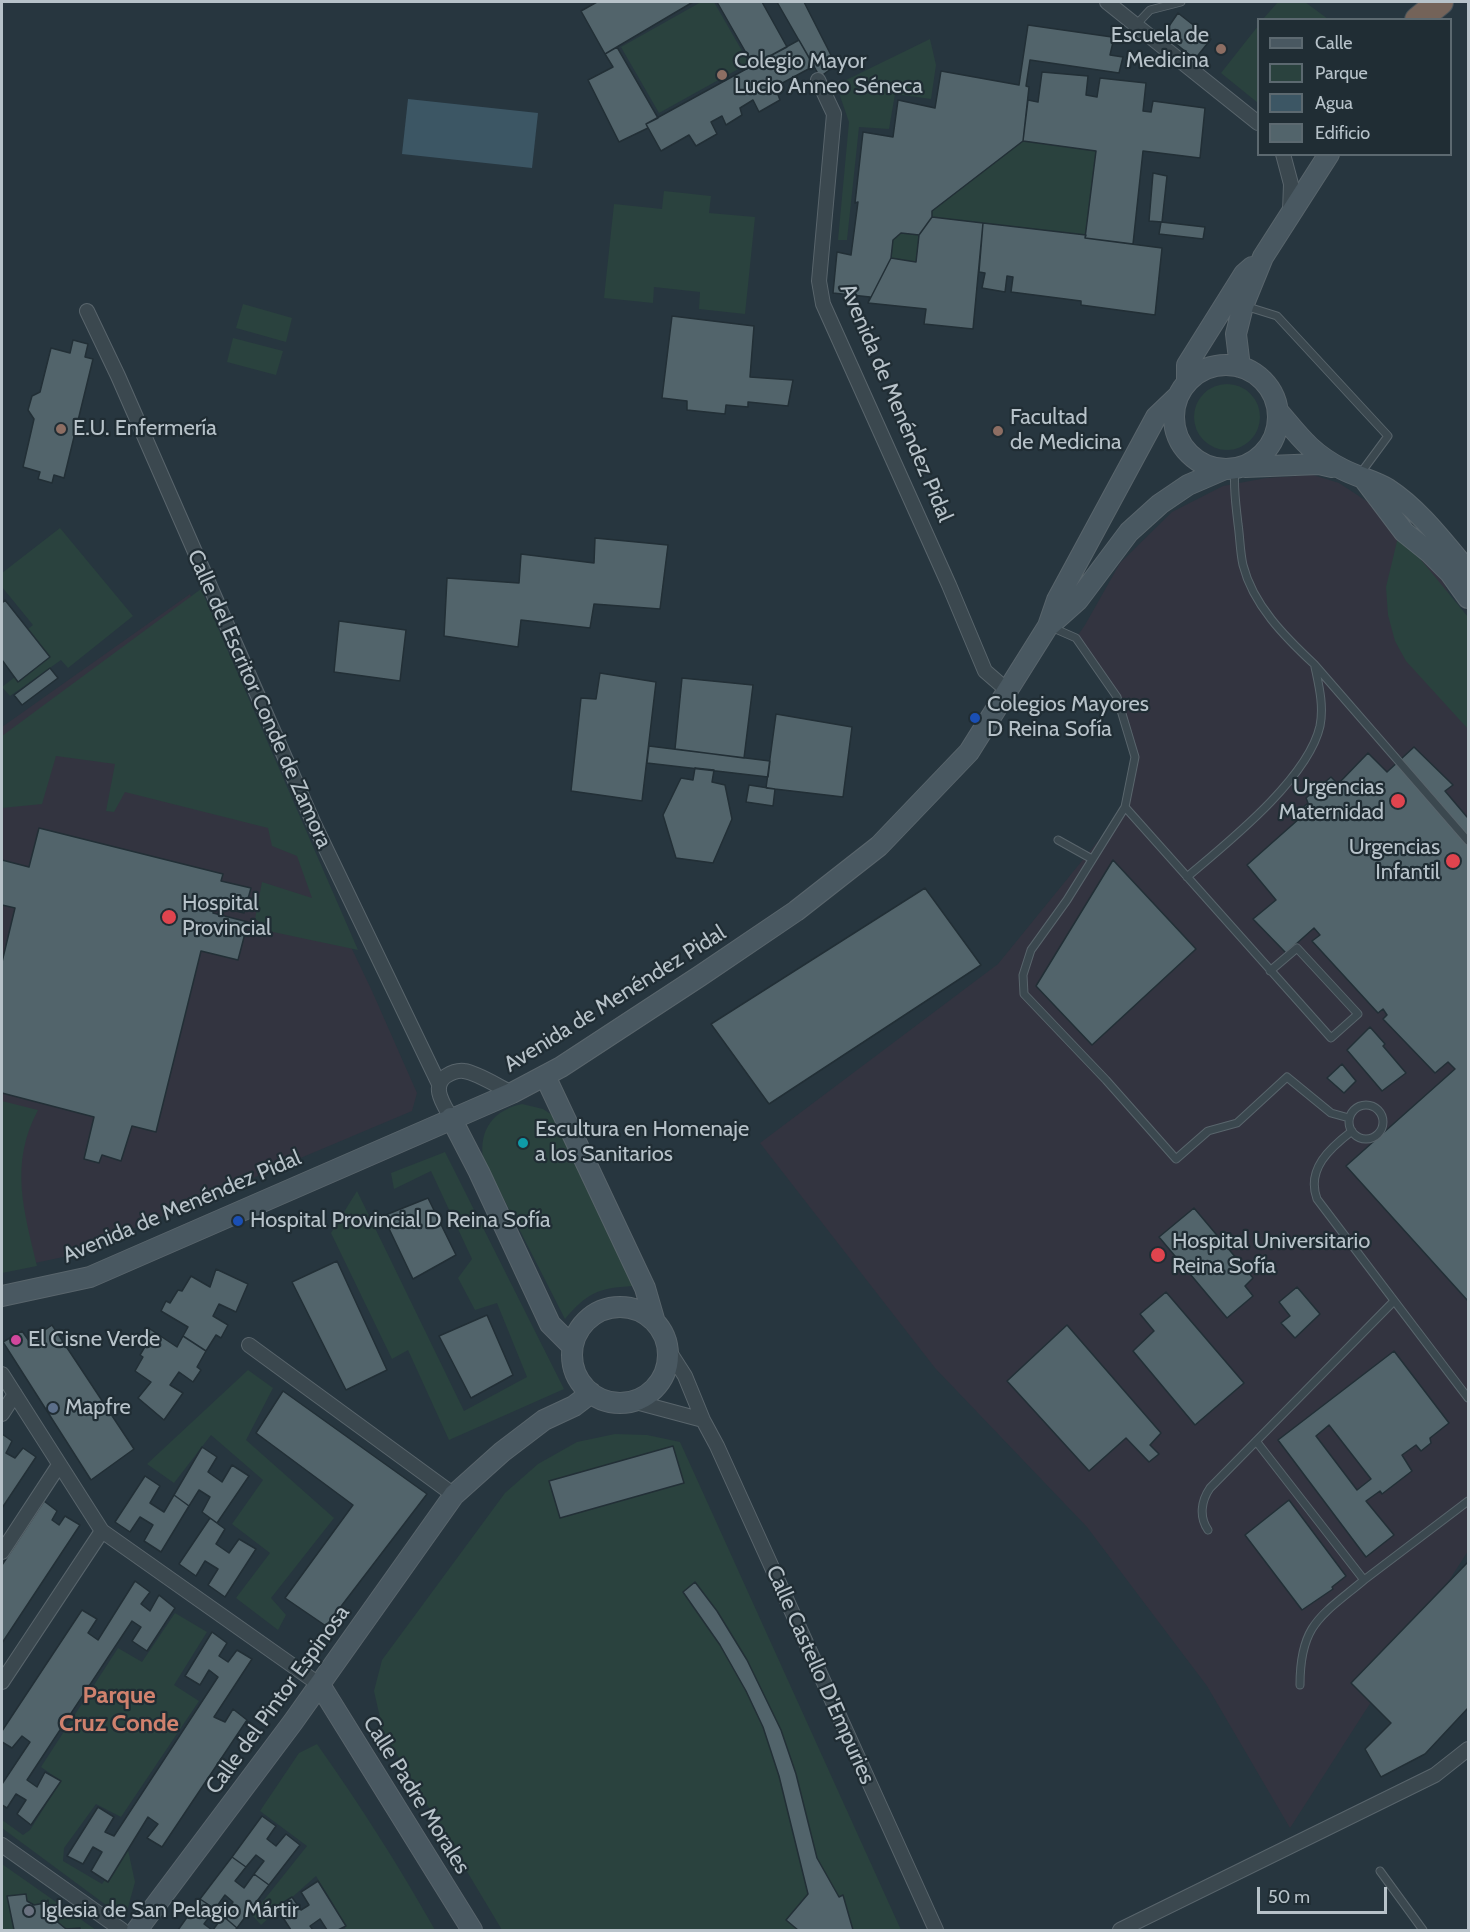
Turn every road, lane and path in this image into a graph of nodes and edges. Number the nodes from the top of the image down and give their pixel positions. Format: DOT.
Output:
graph roads {
  1 [pos="1107,2"];
  2 [pos="1181,2"];
  3 [pos="1419,2"];
  4 [pos="1425,2"];
  5 [pos="1440,2"];
  6 [pos="1416,18"];
  7 [pos="1417,18"];
  8 [pos="1419,18"];
  9 [pos="1136,25"];
  10 [pos="818,81"];
  11 [pos="1257,122"];
  12 [pos="1284,156"];
  13 [pos="1328,156"];
  14 [pos="1290,215"];
  15 [pos="1263,257"];
  16 [pos="1243,306"];
  17 [pos="87,311"];
  18 [pos="1240,367"];
  19 [pos="1182,389"];
  20 [pos="1278,411"];
  21 [pos="1234,468"];
  22 [pos="1355,475"];
  23 [pos="1468,571"];
  24 [pos="1468,598"];
  25 [pos="1048,626"];
  26 [pos="1314,664"];
  27 [pos="1008,691"];
  28 [pos="1125,807"];
  29 [pos="1058,840"];
  30 [pos="1468,841"];
  31 [pos="1092,859"];
  32 [pos="1187,878"];
  33 [pos="1269,971"];
  34 [pos="545,1076"];
  35 [pos="439,1084"];
  36 [pos="512,1093"];
  37 [pos="451,1118"];
  38 [pos="1349,1118"];
  39 [pos="1352,1131"];
  40 [pos="2,1296"];
  41 [pos="1394,1301"];
  42 [pos="654,1319"];
  43 [pos="249,1346"];
  44 [pos="572,1346"];
  45 [pos="669,1351"];
  46 [pos="2,1374"];
  47 [pos="591,1393"];
  48 [pos="8,1396"];
  49 [pos="1468,1398"];
  50 [pos="632,1401"];
  51 [pos="2,1414"];
  52 [pos="703,1420"];
  53 [pos="1256,1441"];
  54 [pos="59,1465"];
  55 [pos="454,1495"];
  56 [pos="1468,1501"];
  57 [pos="1208,1530"];
  58 [pos="102,1531"];
  59 [pos="2,1552"];
  60 [pos="1364,1580"];
  61 [pos="2,1682"];
  62 [pos="320,1685"];
  63 [pos="1300,1685"];
  64 [pos="1468,1749"];
  65 [pos="2,1845"];
  66 [pos="1380,1871"];
  67 [pos="122,1930"];
  68 [pos="137,1930"];
  69 [pos="471,1930"];
  70 [pos="936,1930"];
  71 [pos="1119,1930"];
  72 [pos="1423,1930"];
  1 -- 9 [label="street"];
  2 -- 9 [label="lane"];
  3 -- 6 [label="highway"];
  4 -- 7 [label="main road"];
  5 -- 8 [label="highway"];
  9 -- 11 [label="street"];
  10 -- 27 [label="street, Avenida de Menéndez Pidal"];
  12 -- 14 [label="street"];
  13 -- 14 [label="main road"];
  14 -- 15 [label="main road"];
  15 -- 16 [label="main road"];
  15 -- 19 [label="main road"];
  16 -- 18 [label="main road"];
  16 -- 22 [label="lane"];
  17 -- 35 [label="street, Calle del Escritor Conde de Zamora"];
  18 -- 19 [label="main road"];
  18 -- 20 [label="main road"];
  19 -- 21 [label="main road"];
  19 -- 25 [label="main road, Avenida de Menéndez Pidal"];
  20 -- 21 [label="main road"];
  20 -- 22 [label="main road"];
  21 -- 22 [label="main road"];
  21 -- 25 [label="main road, Avenida de Menéndez Pidal"];
  21 -- 26 [label="lane"];
  22 -- 23 [label="main road"];
  22 -- 24 [label="main road"];
  25 -- 27 [label="main road, Avenida de Menéndez Pidal"];
  25 -- 28 [label="lane"];
  26 -- 30 [label="lane"];
  26 -- 32 [label="lane"];
  27 -- 34 [label="main road, Avenida de Menéndez Pidal"];
  28 -- 31 [label="lane"];
  28 -- 32 [label="lane"];
  29 -- 31 [label="lane"];
  31 -- 38 [label="lane"];
  32 -- 33 [label="lane"];
  33 -- 33 [label="lane"];
  34 -- 36 [label="main road, Avenida de Menéndez Pidal"];
  34 -- 42 [label="main road"];
  35 -- 36 [label="street"];
  35 -- 37 [label="street, Calle del Escritor Conde de Zamora"];
  36 -- 37 [label="main road, Avenida de Menéndez Pidal"];
  37 -- 40 [label="main road, Avenida de Menéndez Pidal"];
  37 -- 44 [label="main road"];
  38 -- 39 [label="lane"];
  38 -- 39 [label="lane"];
  39 -- 41 [label="lane"];
  41 -- 49 [label="lane"];
  41 -- 53 [label="lane"];
  42 -- 44 [label="main road"];
  42 -- 45 [label="main road"];
  43 -- 55 [label="street"];
  44 -- 47 [label="main road"];
  45 -- 50 [label="main road"];
  45 -- 52 [label="street, Calle Castello D'Empuries"];
  46 -- 48 [label="street"];
  47 -- 50 [label="main road"];
  47 -- 55 [label="main road, Calle del Pintor Espinosa"];
  48 -- 51 [label="street"];
  48 -- 54 [label="street"];
  50 -- 52 [label="street"];
  52 -- 70 [label="street, Calle Castello D'Empuries"];
  53 -- 57 [label="lane"];
  53 -- 60 [label="lane"];
  54 -- 58 [label="street"];
  54 -- 59 [label="street"];
  55 -- 62 [label="main road, Calle del Pintor Espinosa"];
  56 -- 60 [label="lane"];
  58 -- 61 [label="street"];
  58 -- 62 [label="street"];
  60 -- 63 [label="lane"];
  62 -- 68 [label="main road, Calle del Pintor Espinosa"];
  62 -- 69 [label="main road, Calle Padre Morales"];
  64 -- 71 [label="street"];
  65 -- 67 [label="street"];
  66 -- 72 [label="lane"];
}
